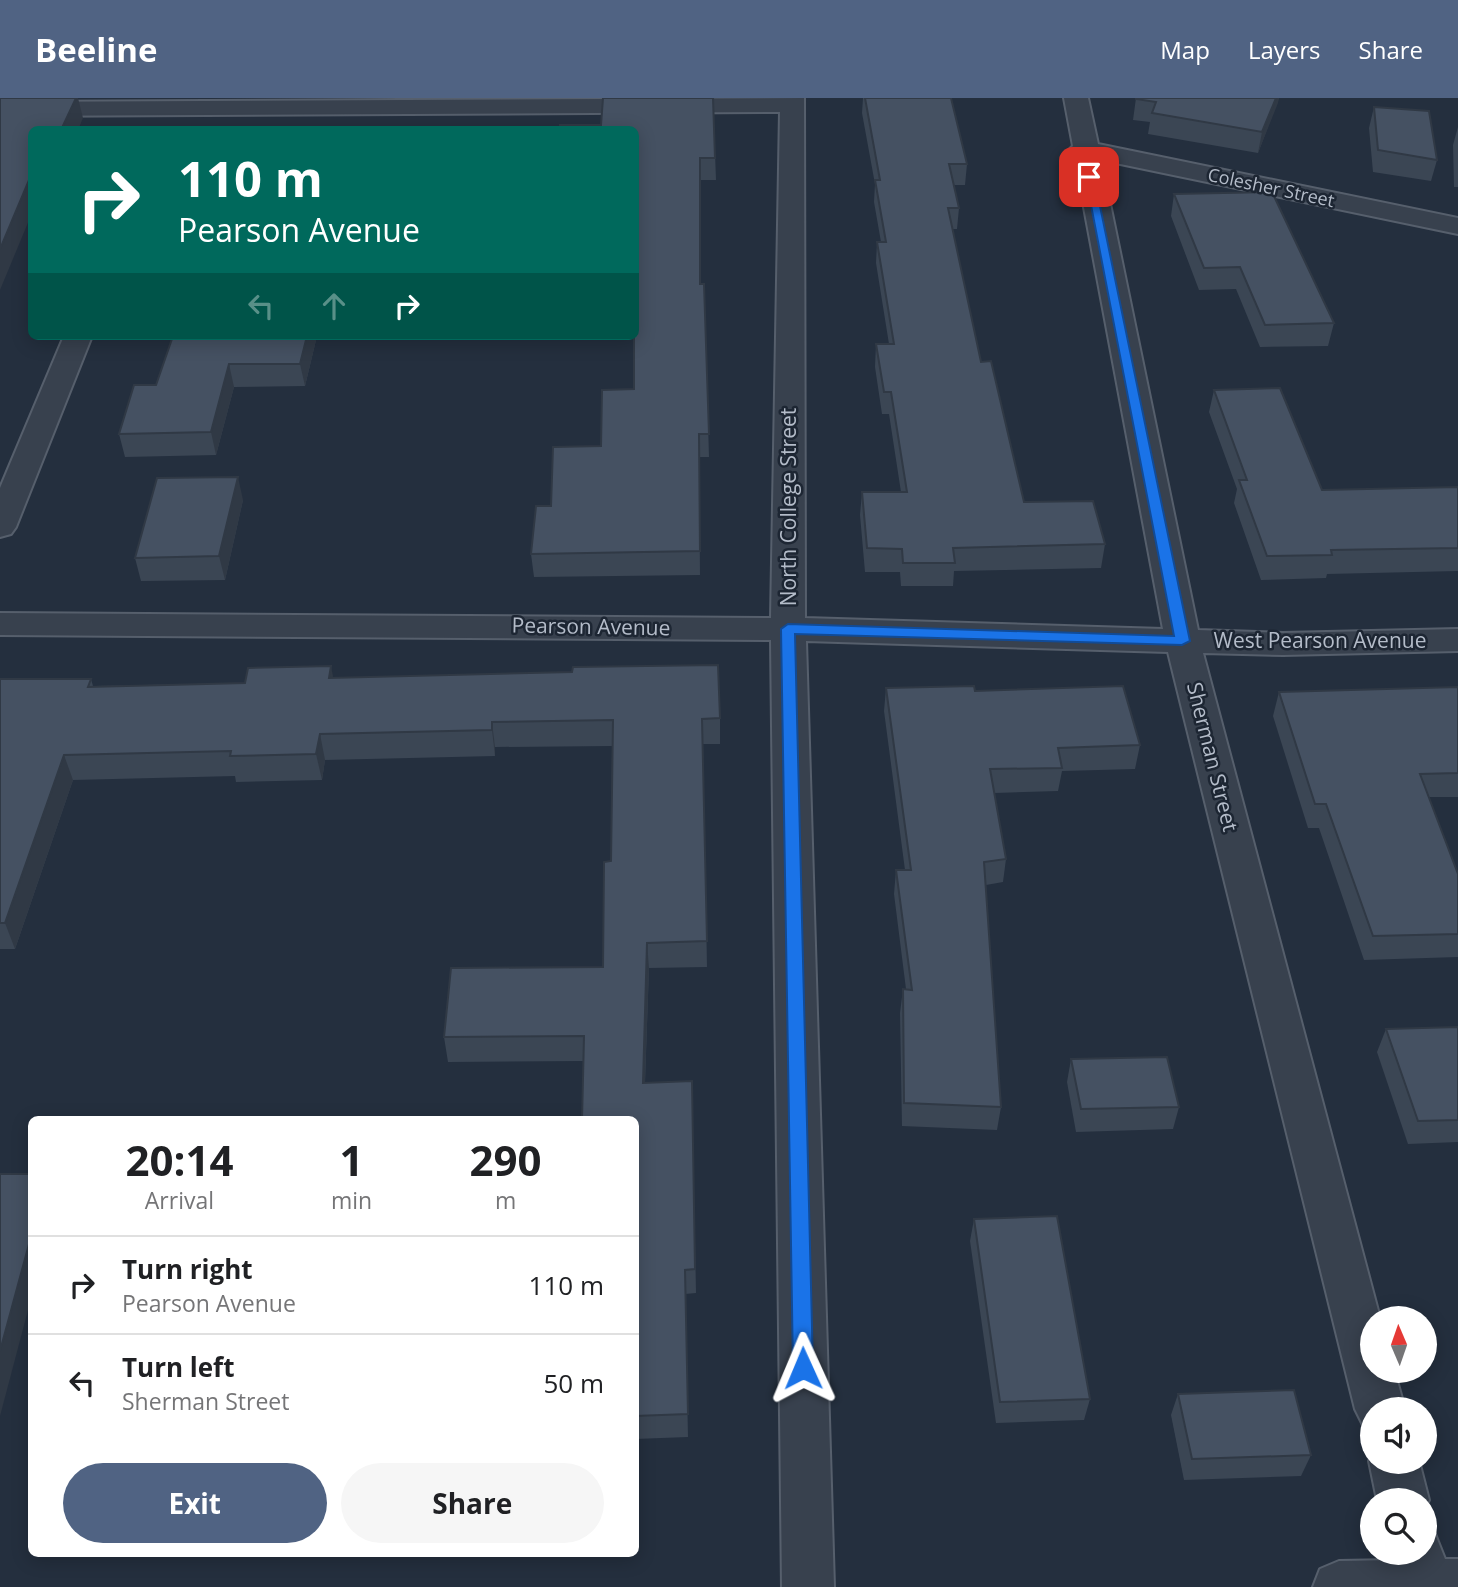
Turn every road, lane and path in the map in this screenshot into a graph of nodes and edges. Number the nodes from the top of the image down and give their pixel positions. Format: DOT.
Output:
graph roads {
  1 [pos="1076,98"];
  2 [pos="792,101"];
  3 [pos="0,109"];
  4 [pos="169,112"];
  5 [pos="1083,149"];
  6 [pos="1458,226"];
  7 [pos="76,340"];
  8 [pos="0,527"];
  9 [pos="0,624"];
  10 [pos="788,629"];
  11 [pos="1458,640"];
  12 [pos="1182,641"];
  13 [pos="1377,1397"];
  14 [pos="1432,1578"];
  15 [pos="808,1587"];
  16 [pos="1339,1587"];
  1 -- 5 [label="street, Sherman Street"];
  2 -- 4 [label="street"];
  2 -- 10 [label="street, North College Street"];
  3 -- 4 [label="street"];
  5 -- 6 [label="street, Colesher Street"];
  5 -- 12 [label="street, Sherman Street"];
  7 -- 8 [label="street"];
  9 -- 10 [label="street, Pearson Avenue"];
  10 -- 12 [label="street, Pearson Avenue"];
  10 -- 15 [label="street, North College Street"];
  11 -- 12 [label="street, West Pearson Avenue"];
  12 -- 13 [label="street, Sherman Street"];
  14 -- 16 [label="street"];
}
